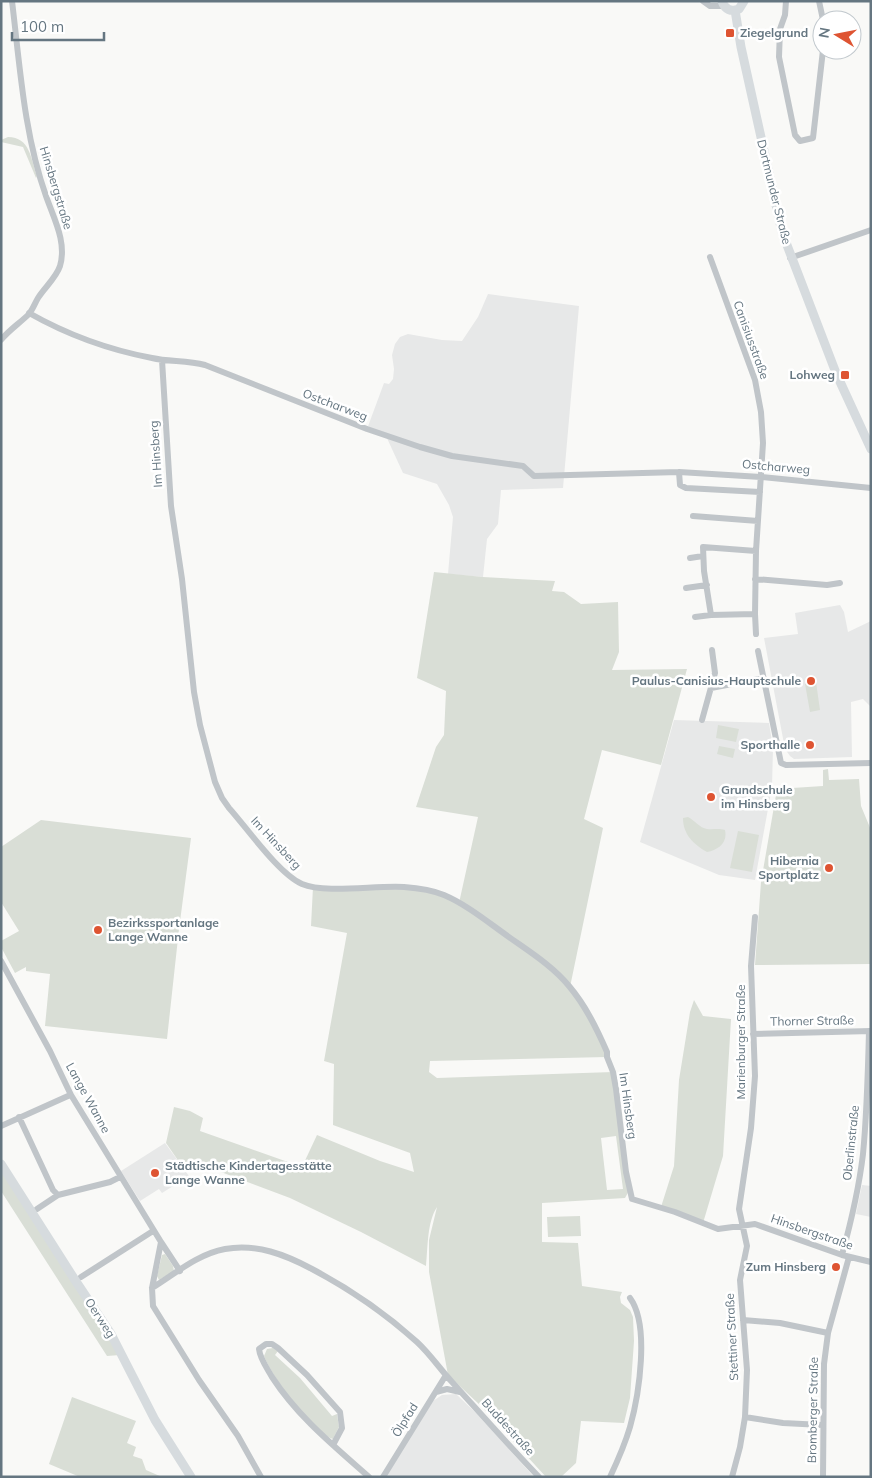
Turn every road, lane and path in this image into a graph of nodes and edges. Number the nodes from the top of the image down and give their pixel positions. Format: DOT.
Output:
graph roads {
  1 [pos="12,1"];
  2 [pos="704,1"];
  3 [pos="744,1"];
  4 [pos="786,1"];
  5 [pos="723,4"];
  6 [pos="736,10"];
  7 [pos="823,60"];
  8 [pos="871,230"];
  9 [pos="710,258"];
  10 [pos="790,258"];
  11 [pos="29,313"];
  12 [pos="1,340"];
  13 [pos="162,360"];
  14 [pos="871,449"];
  15 [pos="679,472"];
  16 [pos="762,477"];
  17 [pos="871,488"];
  18 [pos="760,492"];
  19 [pos="693,516"];
  20 [pos="758,521"];
  21 [pos="756,551"];
  22 [pos="703,556"];
  23 [pos="690,558"];
  24 [pos="755,580"];
  25 [pos="840,583"];
  26 [pos="707,585"];
  27 [pos="686,588"];
  28 [pos="755,614"];
  29 [pos="711,615"];
  30 [pos="695,617"];
  31 [pos="756,634"];
  32 [pos="712,650"];
  33 [pos="758,651"];
  34 [pos="764,678"];
  35 [pos="711,688"];
  36 [pos="702,720"];
  37 [pos="871,763"];
  38 [pos="754,917"];
  39 [pos="1,961"];
  40 [pos="870,1031"];
  41 [pos="753,1034"];
  42 [pos="68,1096"];
  43 [pos="19,1117"];
  44 [pos="1,1126"];
  45 [pos="1,1164"];
  46 [pos="120,1177"];
  47 [pos="58,1195"];
  48 [pos="632,1199"];
  49 [pos="37,1209"];
  50 [pos="743,1226"];
  51 [pos="153,1231"];
  52 [pos="161,1242"];
  53 [pos="846,1256"];
  54 [pos="871,1262"];
  55 [pos="180,1271"];
  56 [pos="81,1277"];
  57 [pos="152,1288"];
  58 [pos="630,1298"];
  59 [pos="743,1320"];
  60 [pos="828,1333"];
  61 [pos="446,1375"];
  62 [pos="436,1392"];
  63 [pos="461,1392"];
  64 [pos="745,1416"];
  65 [pos="822,1425"];
  66 [pos="333,1445"];
  67 [pos="191,1477"];
  68 [pos="261,1477"];
  69 [pos="369,1477"];
  70 [pos="383,1477"];
  71 [pos="539,1477"];
  72 [pos="610,1477"];
  73 [pos="732,1477"];
  74 [pos="823,1477"];
  1 -- 11 [label="street, Hinsbergstraße"];
  2 -- 5 [label="street"];
  3 -- 6 [label="main road"];
  4 -- 7 [label="street"];
  5 -- 6 [label="main road"];
  6 -- 10 [label="main road, Dortmunder Straße"];
  8 -- 10 [label="street"];
  9 -- 16 [label="street, Canisiusstraße"];
  10 -- 14 [label="main road, Dortmunder Straße"];
  11 -- 12 [label="street"];
  11 -- 13 [label="street, Ostcharweg"];
  13 -- 15 [label="street, Ostcharweg"];
  13 -- 48 [label="street, Im Hinsberg"];
  15 -- 16 [label="street, Ostcharweg"];
  15 -- 18 [label="street"];
  16 -- 17 [label="street, Ostcharweg"];
  16 -- 18 [label="street, Canisiusstraße"];
  18 -- 20 [label="street, Canisiusstraße"];
  19 -- 20 [label="street"];
  20 -- 21 [label="street, Canisiusstraße"];
  21 -- 22 [label="street"];
  21 -- 24 [label="street, Canisiusstraße"];
  22 -- 23 [label="street"];
  22 -- 26 [label="street"];
  24 -- 25 [label="street"];
  24 -- 28 [label="street, Canisiusstraße"];
  26 -- 27 [label="street"];
  26 -- 29 [label="street"];
  28 -- 29 [label="street"];
  28 -- 31 [label="street, Canisiusstraße"];
  29 -- 30 [label="street"];
  32 -- 35 [label="street"];
  33 -- 34 [label="street"];
  34 -- 35 [label="street"];
  34 -- 37 [label="street"];
  35 -- 36 [label="street"];
  38 -- 41 [label="street, Marienburger Straße"];
  39 -- 46 [label="street, Lange Wanne"];
  40 -- 41 [label="street, Thorner Straße"];
  40 -- 53 [label="street, Oberlinstraße"];
  41 -- 50 [label="street, Marienburger Straße"];
  42 -- 43 [label="street"];
  43 -- 44 [label="street"];
  43 -- 47 [label="street"];
  45 -- 67 [label="main road, Oerweg"];
  46 -- 47 [label="street"];
  46 -- 51 [label="street, Lange Wanne"];
  47 -- 49 [label="street"];
  48 -- 50 [label="street, Hinsbergstraße"];
  50 -- 53 [label="street, Hinsbergstraße"];
  50 -- 59 [label="street, Stettiner Straße"];
  51 -- 52 [label="street, Lange Wanne"];
  51 -- 56 [label="street"];
  52 -- 55 [label="street, Lange Wanne"];
  52 -- 57 [label="street"];
  53 -- 54 [label="street, Hinsbergstraße"];
  53 -- 60 [label="street, Bromberger Straße"];
  55 -- 57 [label="street, Buddestraße"];
  55 -- 61 [label="street, Buddestraße"];
  57 -- 68 [label="street"];
  58 -- 72 [label="street"];
  59 -- 60 [label="street"];
  59 -- 64 [label="street, Stettiner Straße"];
  60 -- 65 [label="street, Bromberger Straße"];
  61 -- 62 [label="street, Ölpfad"];
  61 -- 63 [label="street, Buddestraße"];
  62 -- 63 [label="street"];
  62 -- 70 [label="street, Ölpfad"];
  63 -- 71 [label="street, Buddestraße"];
  64 -- 65 [label="street"];
  64 -- 73 [label="street, Stettiner Straße"];
  65 -- 74 [label="street, Bromberger Straße"];
  66 -- 66 [label="street"];
  66 -- 69 [label="street"];
}
